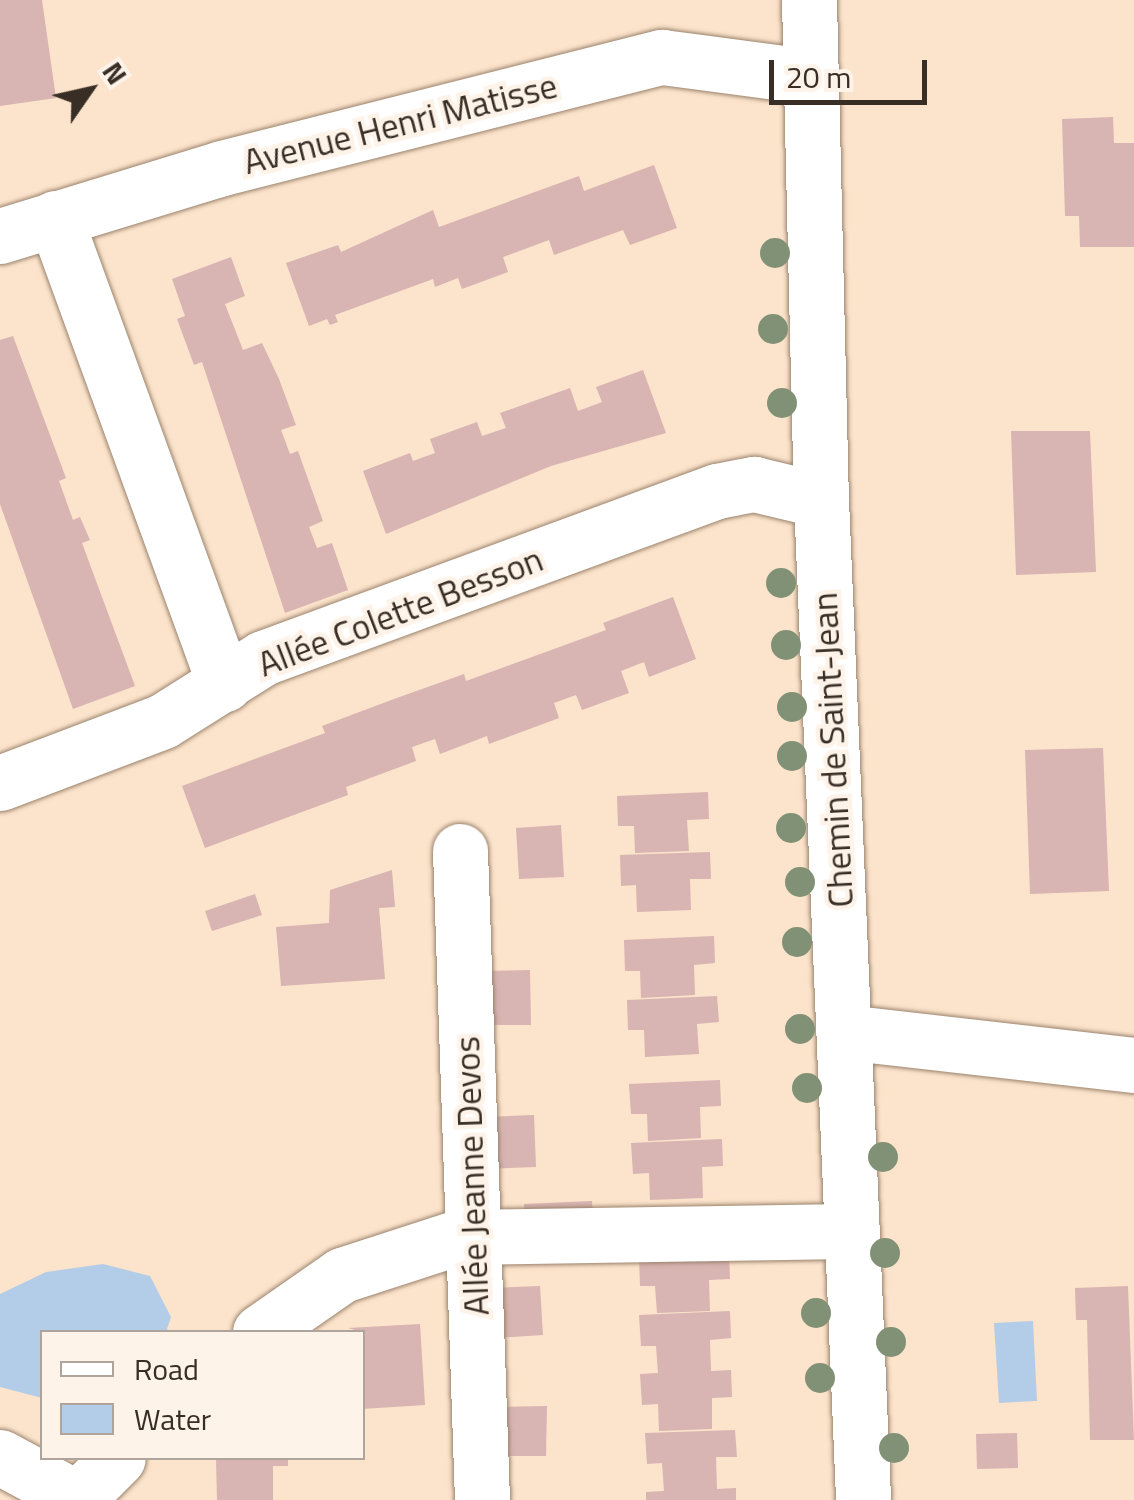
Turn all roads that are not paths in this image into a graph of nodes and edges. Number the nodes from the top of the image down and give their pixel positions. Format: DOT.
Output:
graph roads {
  1 [pos="809,0"];
  2 [pos="806,76"];
  3 [pos="55,218"];
  4 [pos="0,236"];
  5 [pos="821,500"];
  6 [pos="225,684"];
  7 [pos="0,783"];
  8 [pos="460,851"];
  9 [pos="844,1032"];
  10 [pos="1134,1066"];
  11 [pos="852,1231"];
  12 [pos="474,1237"];
  13 [pos="263,1330"];
  14 [pos="0,1457"];
  15 [pos="116,1460"];
  16 [pos="76,1499"];
  17 [pos="482,1500"];
  18 [pos="864,1500"];
  1 -- 2 [label="street, Chemin de Saint-Jean"];
  2 -- 3 [label="street, Avenue Henri Matisse"];
  2 -- 5 [label="street, Chemin de Saint-Jean"];
  3 -- 4 [label="street, Avenue Henri Matisse"];
  3 -- 6 [label="street, Allée Colette Besson"];
  5 -- 6 [label="street, Allée Colette Besson"];
  5 -- 9 [label="street, Chemin de Saint-Jean"];
  6 -- 7 [label="street"];
  8 -- 12 [label="street, Allée Jeanne Devos"];
  9 -- 10 [label="street"];
  9 -- 11 [label="street, Chemin de Saint-Jean"];
  11 -- 12 [label="street"];
  11 -- 18 [label="street, Chemin de Saint-Jean"];
  12 -- 13 [label="street"];
  12 -- 17 [label="street, Allée Jeanne Devos"];
  14 -- 16 [label="street"];
  15 -- 16 [label="street"];
}
